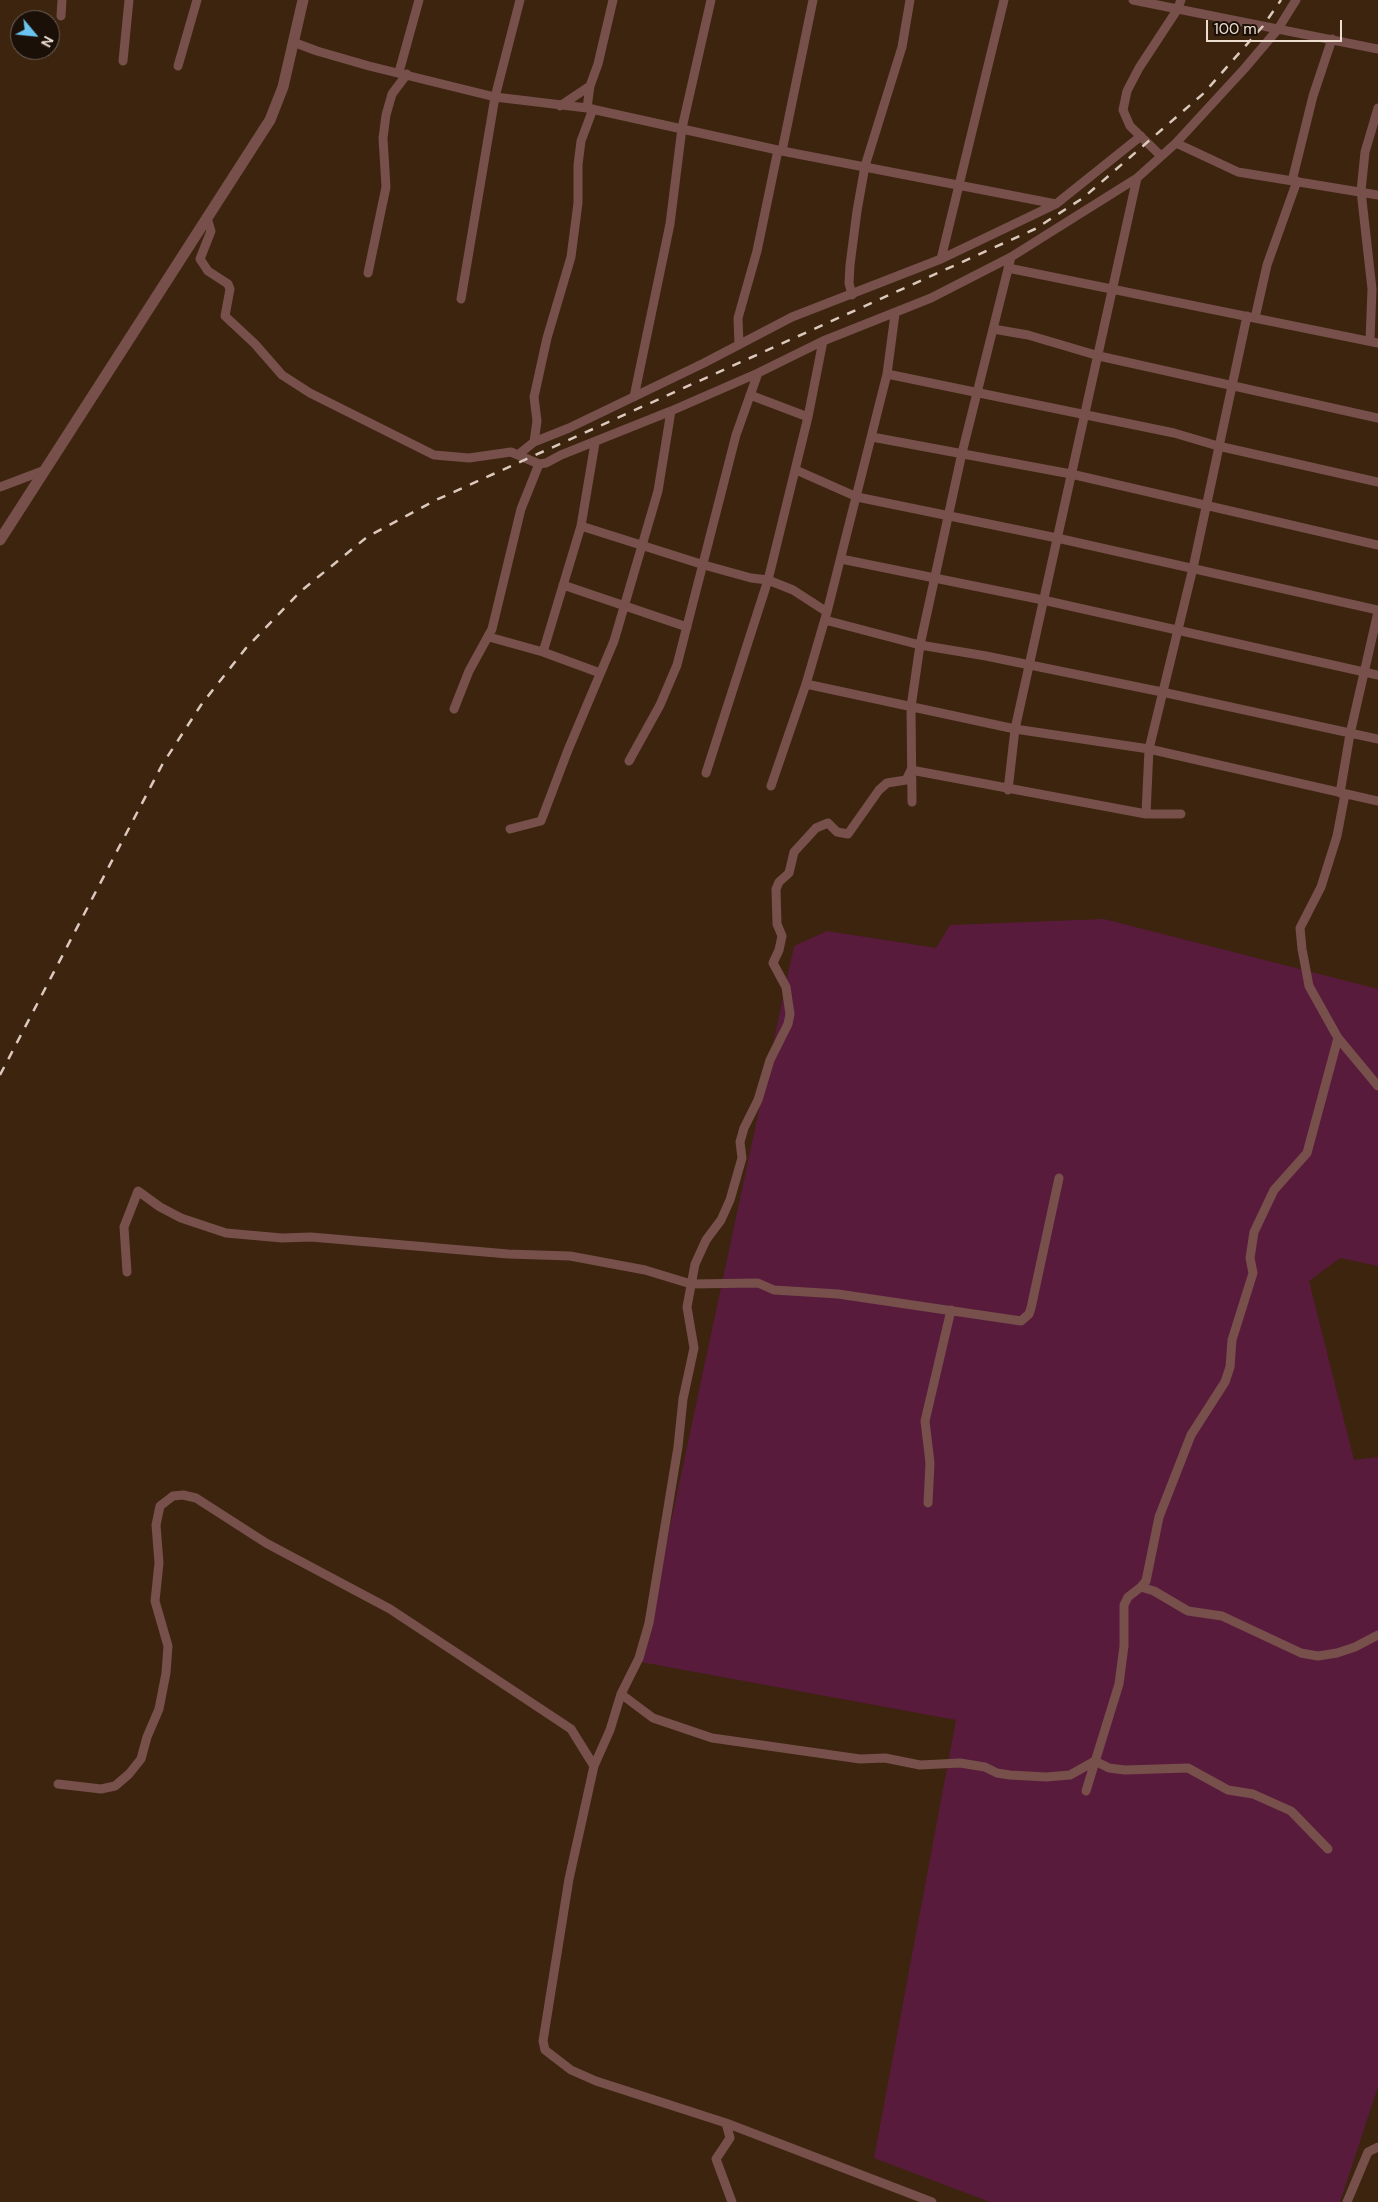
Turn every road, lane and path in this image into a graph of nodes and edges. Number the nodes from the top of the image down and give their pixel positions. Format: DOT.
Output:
graph roads {
  1 [pos="62,0"];
  2 [pos="129,0"];
  3 [pos="197,0"];
  4 [pos="303,0"];
  5 [pos="419,0"];
  6 [pos="520,0"];
  7 [pos="613,0"];
  8 [pos="711,0"];
  9 [pos="813,0"];
  10 [pos="910,0"];
  11 [pos="1004,0"];
  12 [pos="1133,0"];
  13 [pos="1181,0"];
  14 [pos="1296,0"];
  15 [pos="1177,10"];
  16 [pos="61,16"];
  17 [pos="1278,29"];
  18 [pos="1332,39"];
  19 [pos="293,42"];
  20 [pos="1378,49"];
  21 [pos="123,61"];
  22 [pos="178,66"];
  23 [pos="403,73"];
  24 [pos="590,86"];
  25 [pos="496,97"];
  26 [pos="560,106"];
  27 [pos="1378,108"];
  28 [pos="590,109"];
  29 [pos="682,128"];
  30 [pos="1141,136"];
  31 [pos="1176,143"];
  32 [pos="780,151"];
  33 [pos="1161,156"];
  34 [pos="865,166"];
  35 [pos="1137,178"];
  36 [pos="1295,181"];
  37 [pos="958,185"];
  38 [pos="1361,190"];
  39 [pos="1378,195"];
  40 [pos="1056,204"];
  41 [pos="207,218"];
  42 [pos="1011,257"];
  43 [pos="942,259"];
  44 [pos="1008,268"];
  45 [pos="368,273"];
  46 [pos="1113,290"];
  47 [pos="852,295"];
  48 [pos="461,299"];
  49 [pos="895,314"];
  50 [pos="1251,317"];
  51 [pos="993,329"];
  52 [pos="823,341"];
  53 [pos="1374,341"];
  54 [pos="739,345"];
  55 [pos="1098,356"];
  56 [pos="758,373"];
  57 [pos="887,374"];
  58 [pos="1232,385"];
  59 [pos="976,393"];
  60 [pos="750,395"];
  61 [pos="634,397"];
  62 [pos="671,412"];
  63 [pos="1085,415"];
  64 [pos="808,417"];
  65 [pos="1378,418"];
  66 [pos="872,437"];
  67 [pos="534,442"];
  68 [pos="595,443"];
  69 [pos="1218,446"];
  70 [pos="962,453"];
  71 [pos="520,454"];
  72 [pos="539,464"];
  73 [pos="45,470"];
  74 [pos="796,470"];
  75 [pos="1071,474"];
  76 [pos="1378,482"];
  77 [pos="0,487"];
  78 [pos="857,497"];
  79 [pos="1205,505"];
  80 [pos="947,516"];
  81 [pos="581,526"];
  82 [pos="1057,538"];
  83 [pos="0,540"];
  84 [pos="1378,545"];
  85 [pos="643,547"];
  86 [pos="841,559"];
  87 [pos="704,565"];
  88 [pos="1193,568"];
  89 [pos="933,577"];
  90 [pos="768,580"];
  91 [pos="563,585"];
  92 [pos="1043,600"];
  93 [pos="625,608"];
  94 [pos="1378,611"];
  95 [pos="826,616"];
  96 [pos="687,627"];
  97 [pos="1177,631"];
  98 [pos="489,637"];
  99 [pos="920,645"];
  100 [pos="543,652"];
  101 [pos="1030,666"];
  102 [pos="1364,672"];
  103 [pos="600,673"];
  104 [pos="1378,675"];
  105 [pos="806,684"];
  106 [pos="1162,692"];
  107 [pos="911,707"];
  108 [pos="454,709"];
  109 [pos="1015,729"];
  110 [pos="1350,734"];
  111 [pos="1378,739"];
  112 [pos="1149,749"];
  113 [pos="629,761"];
  114 [pos="911,770"];
  115 [pos="706,773"];
  116 [pos="771,786"];
  117 [pos="1008,790"];
  118 [pos="1343,793"];
  119 [pos="1378,801"];
  120 [pos="912,802"];
  121 [pos="1146,814"];
  122 [pos="1181,814"];
  123 [pos="510,829"];
  124 [pos="1338,1038"];
  125 [pos="1378,1086"];
  126 [pos="1059,1178"];
  127 [pos="127,1272"];
  128 [pos="691,1284"];
  129 [pos="951,1310"];
  130 [pos="928,1503"];
  131 [pos="1141,1587"];
  132 [pos="1378,1635"];
  133 [pos="621,1694"];
  134 [pos="1095,1761"];
  135 [pos="594,1766"];
  136 [pos="58,1784"];
  137 [pos="1086,1791"];
  138 [pos="1328,1848"];
  139 [pos="726,2123"];
  140 [pos="1378,2147"];
  141 [pos="732,2202"];
  142 [pos="932,2202"];
  143 [pos="1347,2202"];
  1 -- 16 [label="street"];
  2 -- 21 [label="street"];
  3 -- 22 [label="street"];
  4 -- 19 [label="street"];
  5 -- 23 [label="street"];
  6 -- 25 [label="street"];
  7 -- 24 [label="street"];
  8 -- 29 [label="street"];
  9 -- 32 [label="street"];
  10 -- 34 [label="street"];
  11 -- 37 [label="street"];
  12 -- 15 [label="street"];
  13 -- 15 [label="street"];
  14 -- 17 [label="street"];
  15 -- 17 [label="street"];
  15 -- 30 [label="street"];
  17 -- 18 [label="street"];
  17 -- 31 [label="street"];
  18 -- 20 [label="street"];
  18 -- 36 [label="street"];
  19 -- 23 [label="street"];
  19 -- 41 [label="street"];
  23 -- 25 [label="street"];
  23 -- 45 [label="street"];
  24 -- 26 [label="street"];
  24 -- 28 [label="street"];
  25 -- 26 [label="street"];
  25 -- 48 [label="street"];
  26 -- 28 [label="street"];
  27 -- 38 [label="street"];
  28 -- 29 [label="street"];
  28 -- 67 [label="street"];
  29 -- 32 [label="street"];
  29 -- 61 [label="street"];
  30 -- 33 [label="street"];
  30 -- 40 [label="street"];
  31 -- 33 [label="street"];
  31 -- 36 [label="street"];
  32 -- 34 [label="street"];
  32 -- 54 [label="street"];
  33 -- 35 [label="street"];
  34 -- 37 [label="street"];
  34 -- 47 [label="street"];
  35 -- 42 [label="street"];
  35 -- 46 [label="street"];
  36 -- 38 [label="street"];
  36 -- 50 [label="street"];
  37 -- 40 [label="street"];
  37 -- 43 [label="street"];
  38 -- 39 [label="street"];
  38 -- 53 [label="street"];
  40 -- 43 [label="street"];
  41 -- 71 [label="street"];
  41 -- 73 [label="street"];
  42 -- 44 [label="street"];
  42 -- 49 [label="street"];
  43 -- 47 [label="street"];
  44 -- 46 [label="street"];
  44 -- 51 [label="street"];
  46 -- 50 [label="street"];
  46 -- 55 [label="street"];
  47 -- 54 [label="street"];
  49 -- 52 [label="street"];
  49 -- 57 [label="street"];
  50 -- 53 [label="street"];
  50 -- 58 [label="street"];
  51 -- 55 [label="street"];
  51 -- 59 [label="street"];
  52 -- 56 [label="street"];
  52 -- 64 [label="street"];
  54 -- 61 [label="street"];
  55 -- 58 [label="street"];
  55 -- 63 [label="street"];
  56 -- 60 [label="street"];
  56 -- 62 [label="street"];
  57 -- 59 [label="street"];
  57 -- 66 [label="street"];
  58 -- 65 [label="street"];
  58 -- 69 [label="street"];
  59 -- 63 [label="street"];
  59 -- 70 [label="street"];
  60 -- 64 [label="street"];
  60 -- 87 [label="street"];
  61 -- 67 [label="street"];
  62 -- 68 [label="street"];
  62 -- 85 [label="street"];
  63 -- 69 [label="street"];
  63 -- 75 [label="street"];
  64 -- 74 [label="street"];
  66 -- 70 [label="street"];
  66 -- 78 [label="street"];
  67 -- 71 [label="street"];
  68 -- 72 [label="street"];
  68 -- 81 [label="street"];
  69 -- 76 [label="street"];
  69 -- 79 [label="street"];
  70 -- 75 [label="street"];
  70 -- 80 [label="street"];
  71 -- 72 [label="street"];
  72 -- 98 [label="street"];
  73 -- 77 [label="street"];
  73 -- 83 [label="street"];
  74 -- 78 [label="street"];
  74 -- 90 [label="street"];
  75 -- 79 [label="street"];
  75 -- 82 [label="street"];
  78 -- 80 [label="street"];
  78 -- 86 [label="street"];
  79 -- 84 [label="street"];
  79 -- 88 [label="street"];
  80 -- 82 [label="street"];
  80 -- 89 [label="street"];
  81 -- 85 [label="street"];
  81 -- 91 [label="street"];
  82 -- 88 [label="street"];
  82 -- 92 [label="street"];
  85 -- 87 [label="street"];
  85 -- 93 [label="street"];
  86 -- 89 [label="street"];
  86 -- 95 [label="street"];
  87 -- 90 [label="street"];
  87 -- 96 [label="street"];
  88 -- 94 [label="street"];
  88 -- 97 [label="street"];
  89 -- 92 [label="street"];
  89 -- 99 [label="street"];
  90 -- 95 [label="street"];
  90 -- 115 [label="street"];
  91 -- 93 [label="street"];
  91 -- 100 [label="street"];
  92 -- 97 [label="street"];
  92 -- 101 [label="street"];
  93 -- 96 [label="street"];
  93 -- 103 [label="street"];
  94 -- 102 [label="street"];
  95 -- 99 [label="street"];
  95 -- 105 [label="street"];
  96 -- 113 [label="street"];
  97 -- 102 [label="street"];
  97 -- 106 [label="street"];
  98 -- 100 [label="street"];
  98 -- 108 [label="street"];
  99 -- 101 [label="street"];
  99 -- 107 [label="street"];
  100 -- 103 [label="street"];
  101 -- 106 [label="street"];
  101 -- 109 [label="street"];
  102 -- 104 [label="street"];
  102 -- 110 [label="street"];
  103 -- 123 [label="street"];
  105 -- 107 [label="street"];
  105 -- 116 [label="street"];
  106 -- 110 [label="street"];
  106 -- 112 [label="street"];
  107 -- 109 [label="street"];
  107 -- 114 [label="street"];
  109 -- 112 [label="street"];
  109 -- 117 [label="street"];
  110 -- 111 [label="street"];
  110 -- 118 [label="street"];
  112 -- 118 [label="street"];
  112 -- 121 [label="street"];
  114 -- 117 [label="street"];
  114 -- 120 [label="street"];
  114 -- 128 [label="street"];
  117 -- 121 [label="street"];
  118 -- 119 [label="street"];
  118 -- 124 [label="street"];
  121 -- 122 [label="street"];
  124 -- 125 [label="street"];
  124 -- 131 [label="street"];
  126 -- 129 [label="street"];
  127 -- 128 [label="street"];
  128 -- 129 [label="street"];
  128 -- 133 [label="street"];
  129 -- 130 [label="street"];
  131 -- 132 [label="street"];
  131 -- 134 [label="street"];
  133 -- 134 [label="street"];
  133 -- 135 [label="street"];
  134 -- 137 [label="street"];
  134 -- 138 [label="street"];
  135 -- 136 [label="street"];
  135 -- 139 [label="street"];
  139 -- 141 [label="street"];
  139 -- 142 [label="street"];
  140 -- 143 [label="street"];
}
